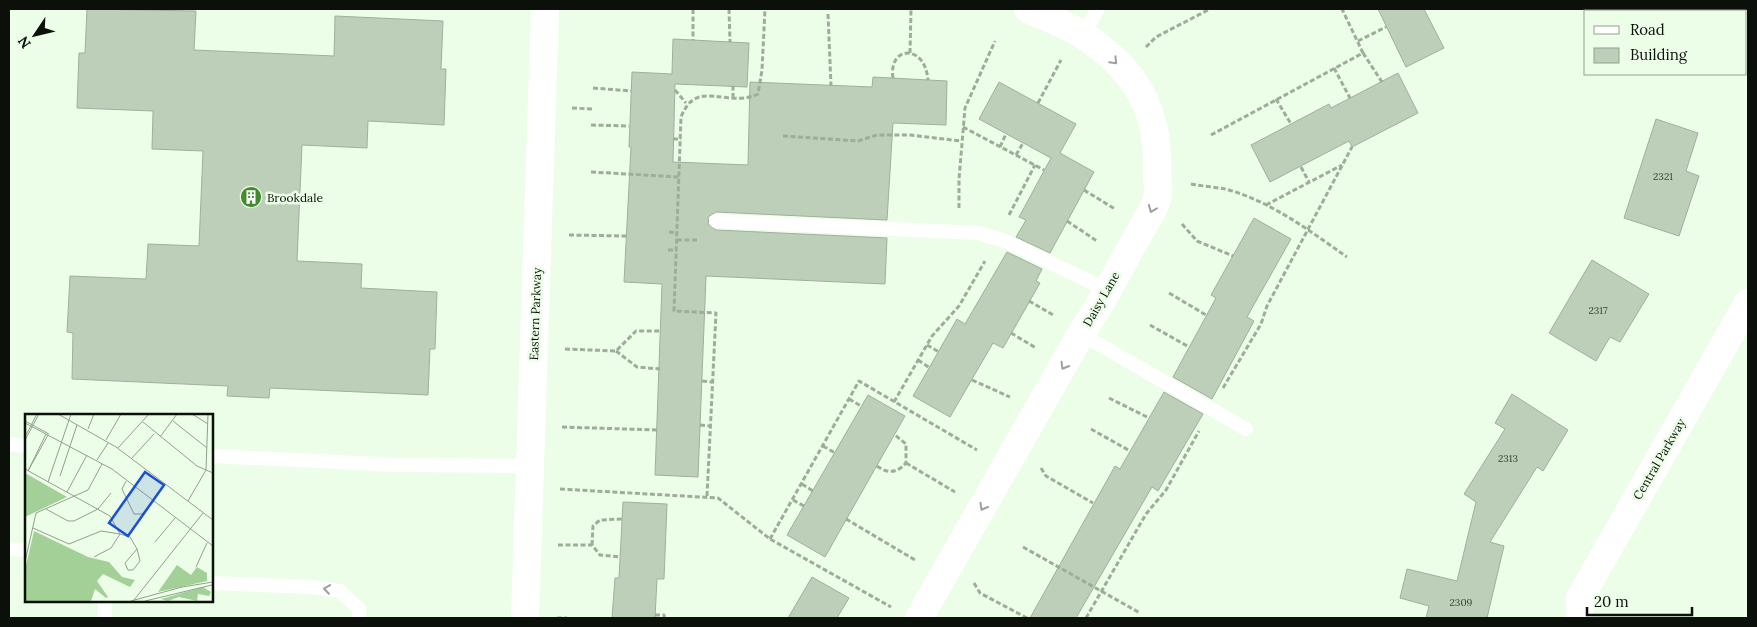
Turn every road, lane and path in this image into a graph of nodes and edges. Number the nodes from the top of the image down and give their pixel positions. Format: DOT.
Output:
graph roads {
  1 [pos="545,9"];
  2 [pos="693,9"];
  3 [pos="730,9"];
  4 [pos="911,9"];
  5 [pos="1028,9"];
  6 [pos="1098,9"];
  7 [pos="1210,9"];
  8 [pos="1342,9"];
  9 [pos="828,14"];
  10 [pos="1386,27"];
  11 [pos="1080,34"];
  12 [pos="693,40"];
  13 [pos="996,41"];
  14 [pos="1358,41"];
  15 [pos="730,42"];
  16 [pos="910,53"];
  17 [pos="1363,53"];
  18 [pos="1112,58"];
  19 [pos="1334,68"];
  20 [pos="893,78"];
  21 [pos="928,80"];
  22 [pos="1382,82"];
  23 [pos="733,86"];
  24 [pos="831,86"];
  25 [pos="593,88"];
  26 [pos="675,90"];
  27 [pos="631,91"];
  28 [pos="733,98"];
  29 [pos="1350,98"];
  30 [pos="1276,99"];
  31 [pos="686,103"];
  32 [pos="1038,104"];
  33 [pos="1291,124"];
  34 [pos="591,125"];
  35 [pos="630,126"];
  36 [pos="963,127"];
  37 [pos="1006,134"];
  38 [pos="1211,135"];
  39 [pos="783,136"];
  40 [pos="673,139"];
  41 [pos="681,139"];
  42 [pos="961,141"];
  43 [pos="1023,143"];
  44 [pos="1000,146"];
  45 [pos="1352,147"];
  46 [pos="1016,155"];
  47 [pos="1035,165"];
  48 [pos="1342,165"];
  49 [pos="1301,166"];
  50 [pos="1044,170"];
  51 [pos="590,172"];
  52 [pos="680,177"];
  53 [pos="1309,182"];
  54 [pos="1157,187"];
  55 [pos="1084,190"];
  56 [pos="1265,205"];
  57 [pos="1116,208"];
  58 [pos="716,221"];
  59 [pos="1067,221"];
  60 [pos="1308,230"];
  61 [pos="669,232"];
  62 [pos="959,232"];
  63 [pos="538,233"];
  64 [pos="678,233"];
  65 [pos="626,236"];
  66 [pos="997,238"];
  67 [pos="1097,241"];
  68 [pos="668,250"];
  69 [pos="677,250"];
  70 [pos="1233,256"];
  71 [pos="1347,257"];
  72 [pos="1107,290"];
  73 [pos="1169,293"];
  74 [pos="1029,301"];
  75 [pos="1748,303"];
  76 [pos="1206,315"];
  77 [pos="1055,316"];
  78 [pos="1150,325"];
  79 [pos="661,331"];
  80 [pos="1081,334"];
  81 [pos="927,345"];
  82 [pos="1190,347"];
  83 [pos="583,350"];
  84 [pos="616,351"];
  85 [pos="938,352"];
  86 [pos="918,360"];
  87 [pos="930,368"];
  88 [pos="660,369"];
  89 [pos="972,380"];
  90 [pos="702,381"];
  91 [pos="712,382"];
  92 [pos="1109,398"];
  93 [pos="849,399"];
  94 [pos="894,402"];
  95 [pos="861,406"];
  96 [pos="1037,412"];
  97 [pos="1149,418"];
  98 [pos="531,424"];
  99 [pos="700,425"];
  100 [pos="710,426"];
  101 [pos="1091,429"];
  102 [pos="657,430"];
  103 [pos="1246,430"];
  104 [pos="895,435"];
  105 [pos="1023,438"];
  106 [pos="9,444"];
  107 [pos="25,446"];
  108 [pos="823,446"];
  109 [pos="1130,451"];
  110 [pos="835,453"];
  111 [pos="212,456"];
  112 [pos="906,463"];
  113 [pos="877,466"];
  114 [pos="1006,467"];
  115 [pos="529,477"];
  116 [pos="802,484"];
  117 [pos="813,491"];
  118 [pos="793,500"];
  119 [pos="1093,503"];
  120 [pos="804,506"];
  121 [pos="982,508"];
  122 [pos="622,519"];
  123 [pos="846,519"];
  124 [pos="770,539"];
  125 [pos="527,544"];
  126 [pos="592,546"];
  127 [pos="1023,547"];
  128 [pos="9,549"];
  129 [pos="25,550"];
  130 [pos="620,556"];
  131 [pos="949,565"];
  132 [pos="212,583"];
  133 [pos="106,602"];
  134 [pos="1140,613"];
  135 [pos="655,615"];
  136 [pos="908,615"];
  137 [pos="105,618"];
  138 [pos="359,618"];
  139 [pos="525,618"];
  140 [pos="664,618"];
  141 [pos="1027,618"];
  142 [pos="1580,618"];
  1 -- 63 [label="street, Eastern Parkway"];
  2 -- 12 [label="path"];
  3 -- 15 [label="path"];
  4 -- 16 [label="path"];
  5 -- 11 [label="street, Daisy Lane"];
  6 -- 11 [label="lane"];
  7 -- 18 [label="path"];
  8 -- 14 [label="path"];
  9 -- 24 [label="path"];
  10 -- 14 [label="path"];
  11 -- 18 [label="street, Daisy Lane"];
  11 -- 32 [label="path"];
  13 -- 36 [label="path"];
  14 -- 17 [label="path"];
  16 -- 20 [label="path"];
  16 -- 21 [label="path"];
  17 -- 19 [label="path"];
  17 -- 22 [label="path"];
  18 -- 54 [label="street, Daisy Lane, one-way"];
  19 -- 29 [label="path"];
  19 -- 30 [label="path"];
  23 -- 28 [label="path"];
  25 -- 27 [label="path"];
  26 -- 31 [label="path"];
  30 -- 33 [label="path"];
  30 -- 38 [label="path"];
  34 -- 35 [label="path"];
  36 -- 42 [label="path"];
  36 -- 44 [label="path"];
  37 -- 44 [label="path"];
  39 -- 42 [label="path"];
  40 -- 41 [label="path"];
  42 -- 62 [label="path"];
  43 -- 46 [label="path"];
  44 -- 46 [label="path"];
  45 -- 48 [label="path"];
  46 -- 47 [label="path"];
  47 -- 50 [label="path"];
  47 -- 66 [label="path"];
  48 -- 53 [label="path"];
  48 -- 60 [label="path"];
  49 -- 53 [label="path"];
  51 -- 52 [label="path"];
  53 -- 56 [label="path"];
  54 -- 56 [label="path"];
  54 -- 70 [label="path"];
  54 -- 72 [label="street, Daisy Lane, one-way"];
  55 -- 57 [label="path"];
  56 -- 60 [label="path"];
  58 -- 62 [label="lane"];
  59 -- 67 [label="path"];
  60 -- 71 [label="path"];
  61 -- 64 [label="path"];
  62 -- 66 [label="lane"];
  63 -- 65 [label="path"];
  63 -- 98 [label="street, Eastern Parkway"];
  66 -- 72 [label="lane"];
  66 -- 81 [label="path"];
  68 -- 69 [label="path"];
  72 -- 80 [label="street, Daisy Lane"];
  73 -- 76 [label="path"];
  74 -- 77 [label="path"];
  75 -- 142 [label="street, Central Parkway"];
  78 -- 82 [label="path"];
  79 -- 84 [label="path"];
  80 -- 96 [label="street, Daisy Lane, one-way"];
  80 -- 103 [label="lane"];
  81 -- 85 [label="path"];
  81 -- 86 [label="path"];
  83 -- 84 [label="path"];
  84 -- 88 [label="path"];
  86 -- 87 [label="path"];
  86 -- 94 [label="path"];
  89 -- 96 [label="path"];
  90 -- 91 [label="path"];
  92 -- 97 [label="path"];
  93 -- 94 [label="path"];
  93 -- 95 [label="path"];
  93 -- 108 [label="path"];
  94 -- 114 [label="path"];
  96 -- 105 [label="street, Daisy Lane"];
  98 -- 102 [label="path"];
  98 -- 115 [label="street, Eastern Parkway"];
  99 -- 100 [label="path"];
  101 -- 109 [label="path"];
  104 -- 112 [label="path"];
  105 -- 114 [label="street, Daisy Lane"];
  105 -- 119 [label="path"];
  106 -- 107 [label="lane"];
  108 -- 110 [label="path"];
  108 -- 116 [label="path"];
  111 -- 115 [label="lane"];
  112 -- 113 [label="path"];
  112 -- 121 [label="path"];
  114 -- 121 [label="street, Daisy Lane, one-way"];
  115 -- 124 [label="path"];
  115 -- 125 [label="street, Eastern Parkway"];
  116 -- 117 [label="path"];
  116 -- 118 [label="path"];
  118 -- 120 [label="path"];
  118 -- 124 [label="path"];
  121 -- 131 [label="street, Daisy Lane"];
  122 -- 126 [label="path"];
  123 -- 131 [label="path"];
  124 -- 136 [label="path"];
  125 -- 126 [label="path"];
  125 -- 139 [label="street, Eastern Parkway"];
  126 -- 130 [label="path"];
  127 -- 134 [label="path"];
  128 -- 129 [label="lane"];
  131 -- 136 [label="street, Daisy Lane"];
  131 -- 141 [label="path"];
  138 -- 132 [label="lane, one-way"];
  133 -- 137 [label="lane"];
  135 -- 140 [label="path"];
}
